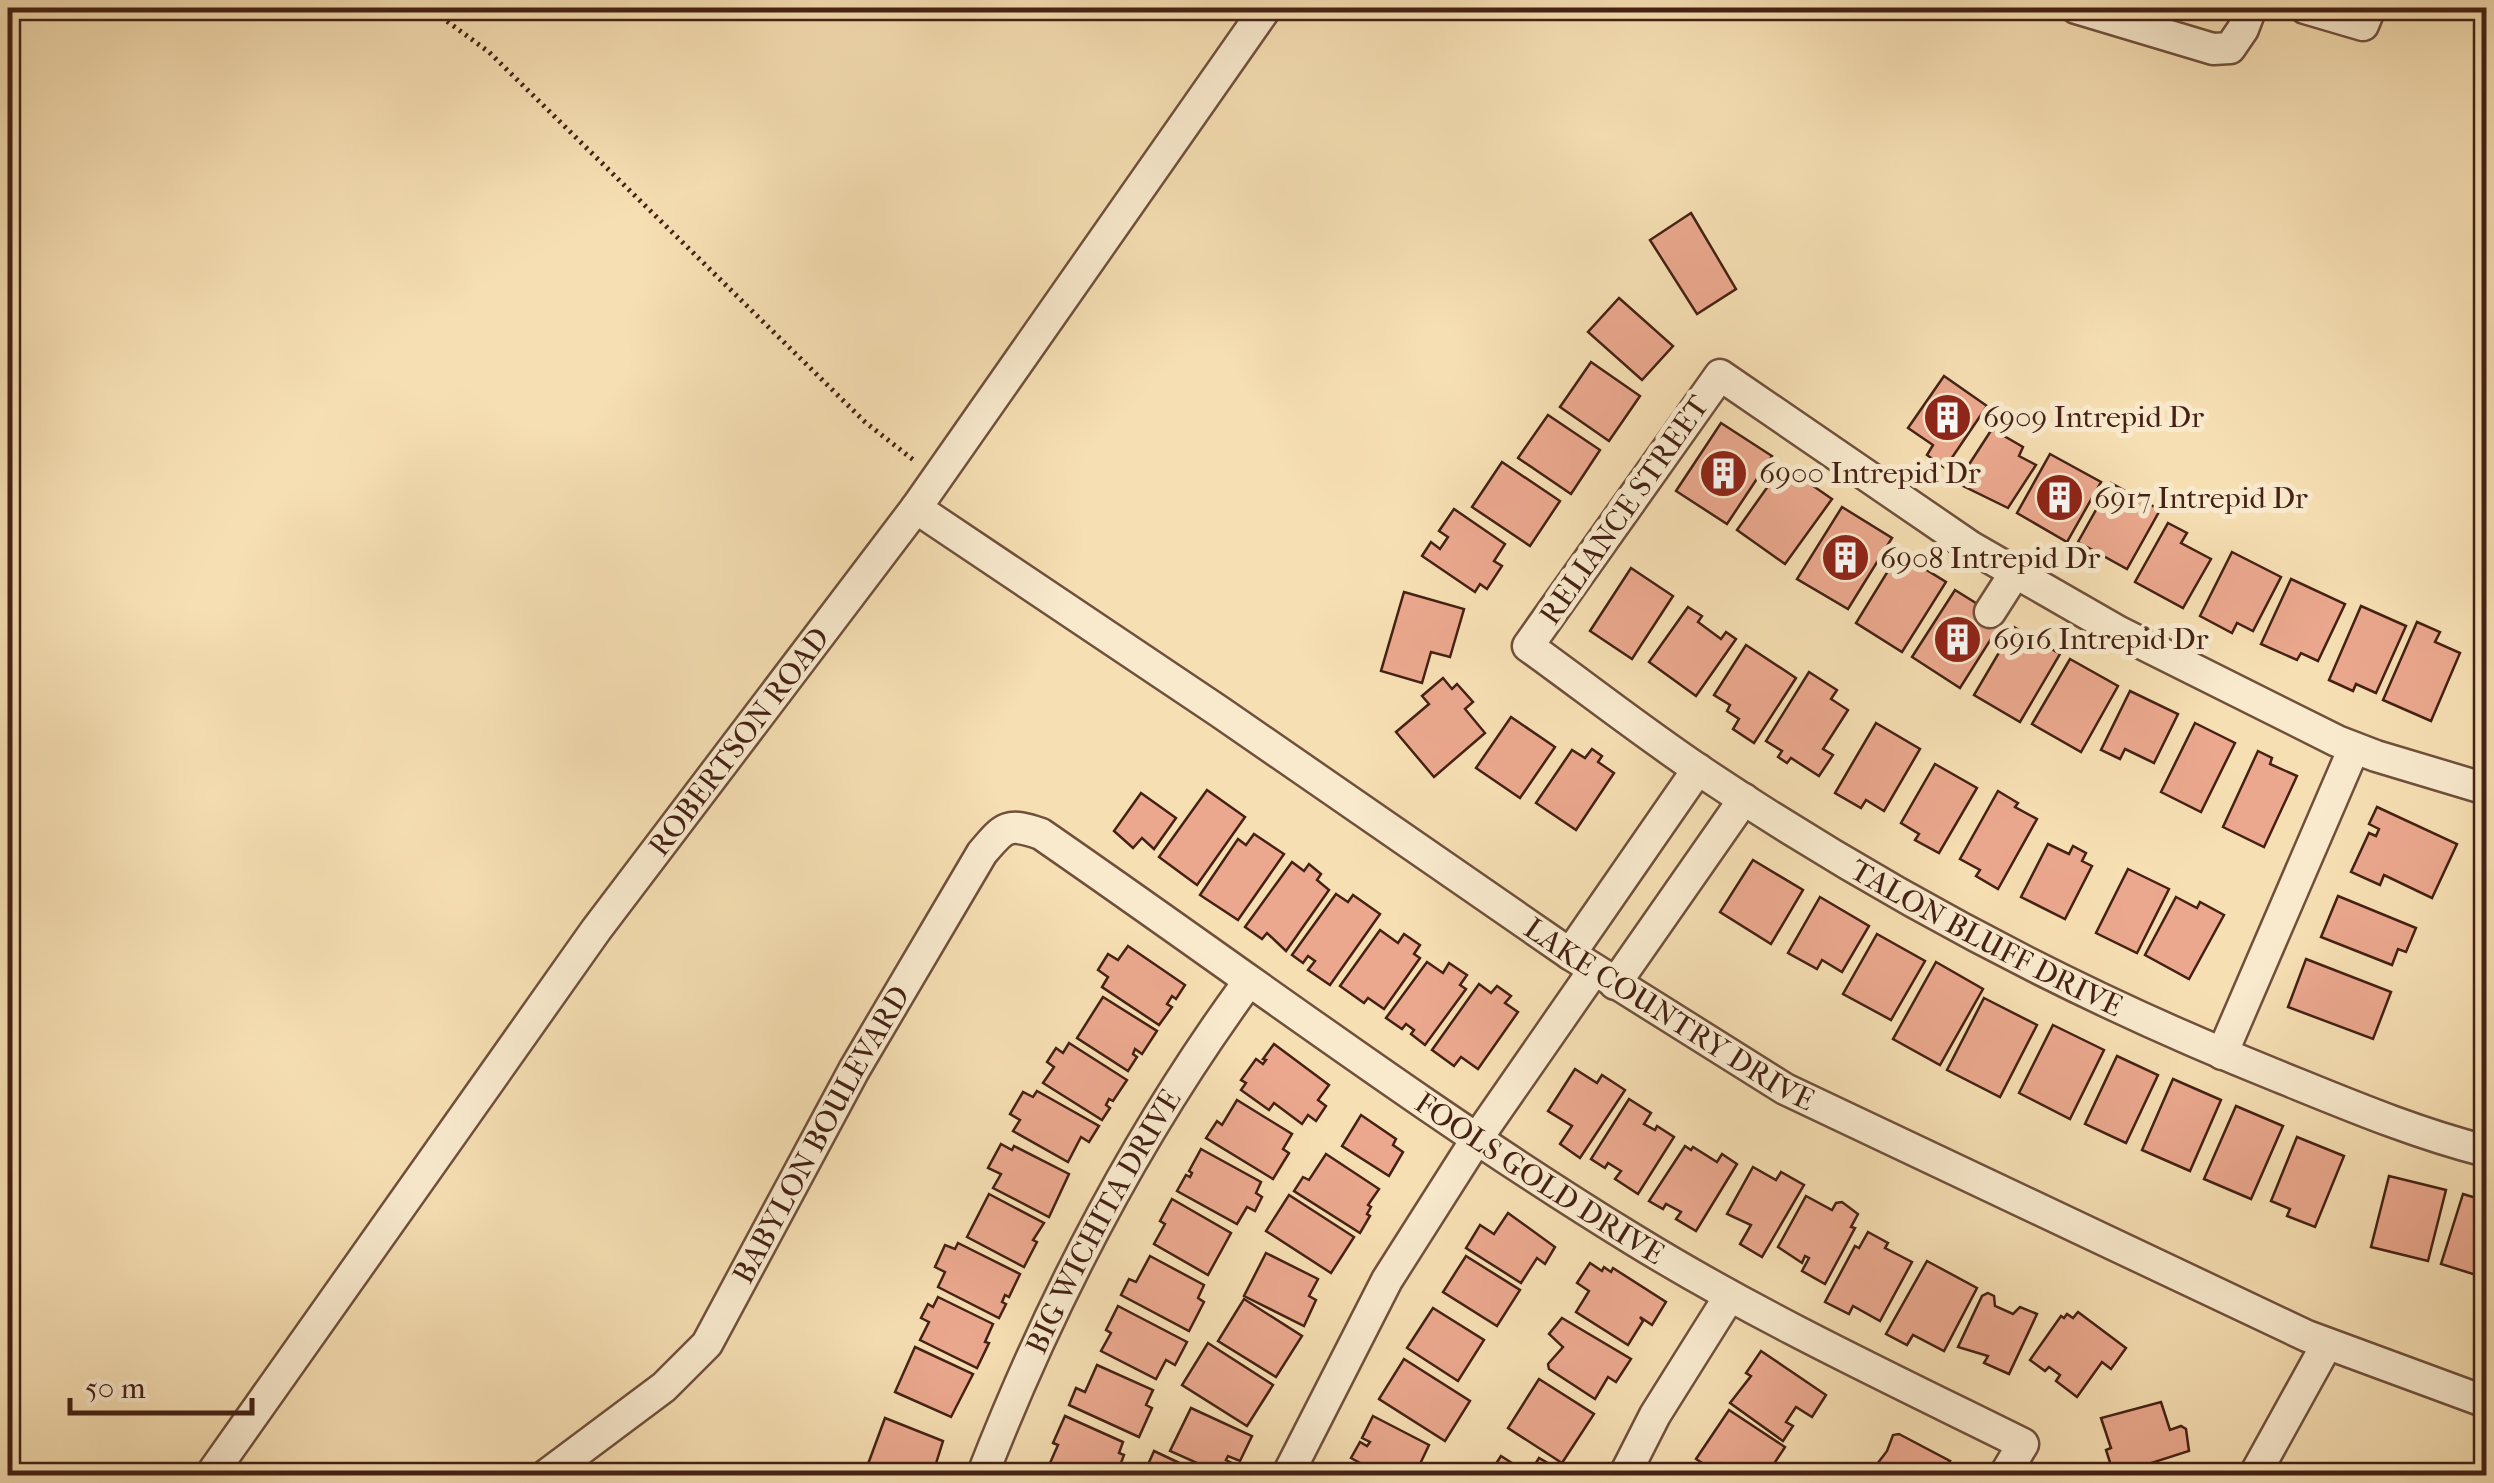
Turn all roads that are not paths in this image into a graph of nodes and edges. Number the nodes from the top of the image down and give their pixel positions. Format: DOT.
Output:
graph roads {
  1 [pos="1266,8"];
  2 [pos="2076,8"];
  3 [pos="2251,8"];
  4 [pos="2305,8"];
  5 [pos="2370,8"];
  6 [pos="916,508"];
  7 [pos="2015,572"];
  8 [pos="1990,612"];
  9 [pos="1528,646"];
  10 [pos="2354,748"];
  11 [pos="1698,769"];
  12 [pos="2486,789"];
  13 [pos="1744,799"];
  14 [pos="1084,864"];
  15 [pos="1593,969"];
  16 [pos="1249,981"];
  17 [pos="2222,1054"];
  18 [pos="1476,1140"];
  19 [pos="2486,1152"];
  20 [pos="1729,1297"];
  21 [pos="2327,1344"];
  22 [pos="2486,1402"];
  23 [pos="210,1476"];
  24 [pos="545,1476"];
  25 [pos="982,1476"];
  26 [pos="1288,1476"];
  27 [pos="1624,1476"];
  28 [pos="2004,1476"];
  29 [pos="2254,1476"];
  1 -- 6 [label="street, ROBERTSON ROAD"];
  2 -- 3 [label="street"];
  4 -- 5 [label="street"];
  6 -- 15 [label="street, LAKE COUNTRY DRIVE"];
  6 -- 23 [label="street, ROBERTSON ROAD"];
  7 -- 8 [label="street"];
  7 -- 9 [label="street, RELIANCE STREET"];
  7 -- 10 [label="street"];
  9 -- 11 [label="street, TALON BLUFF DRIVE"];
  10 -- 12 [label="street"];
  10 -- 17 [label="street"];
  11 -- 13 [label="street, TALON BLUFF DRIVE"];
  11 -- 15 [label="street"];
  13 -- 15 [label="street"];
  13 -- 17 [label="street, TALON BLUFF DRIVE"];
  14 -- 16 [label="street, FOOLS GOLD DRIVE"];
  14 -- 24 [label="street, BABYLON BOULEVARD"];
  15 -- 18 [label="street"];
  15 -- 21 [label="street, LAKE COUNTRY DRIVE"];
  16 -- 18 [label="street, FOOLS GOLD DRIVE"];
  16 -- 25 [label="street, BIG WICHITA DRIVE"];
  17 -- 19 [label="street, TALON BLUFF DRIVE"];
  18 -- 20 [label="street, FOOLS GOLD DRIVE"];
  18 -- 26 [label="street"];
  20 -- 27 [label="street"];
  20 -- 28 [label="street, FOOLS GOLD DRIVE"];
  21 -- 22 [label="street, LAKE COUNTRY DRIVE"];
  21 -- 29 [label="street"];
}
